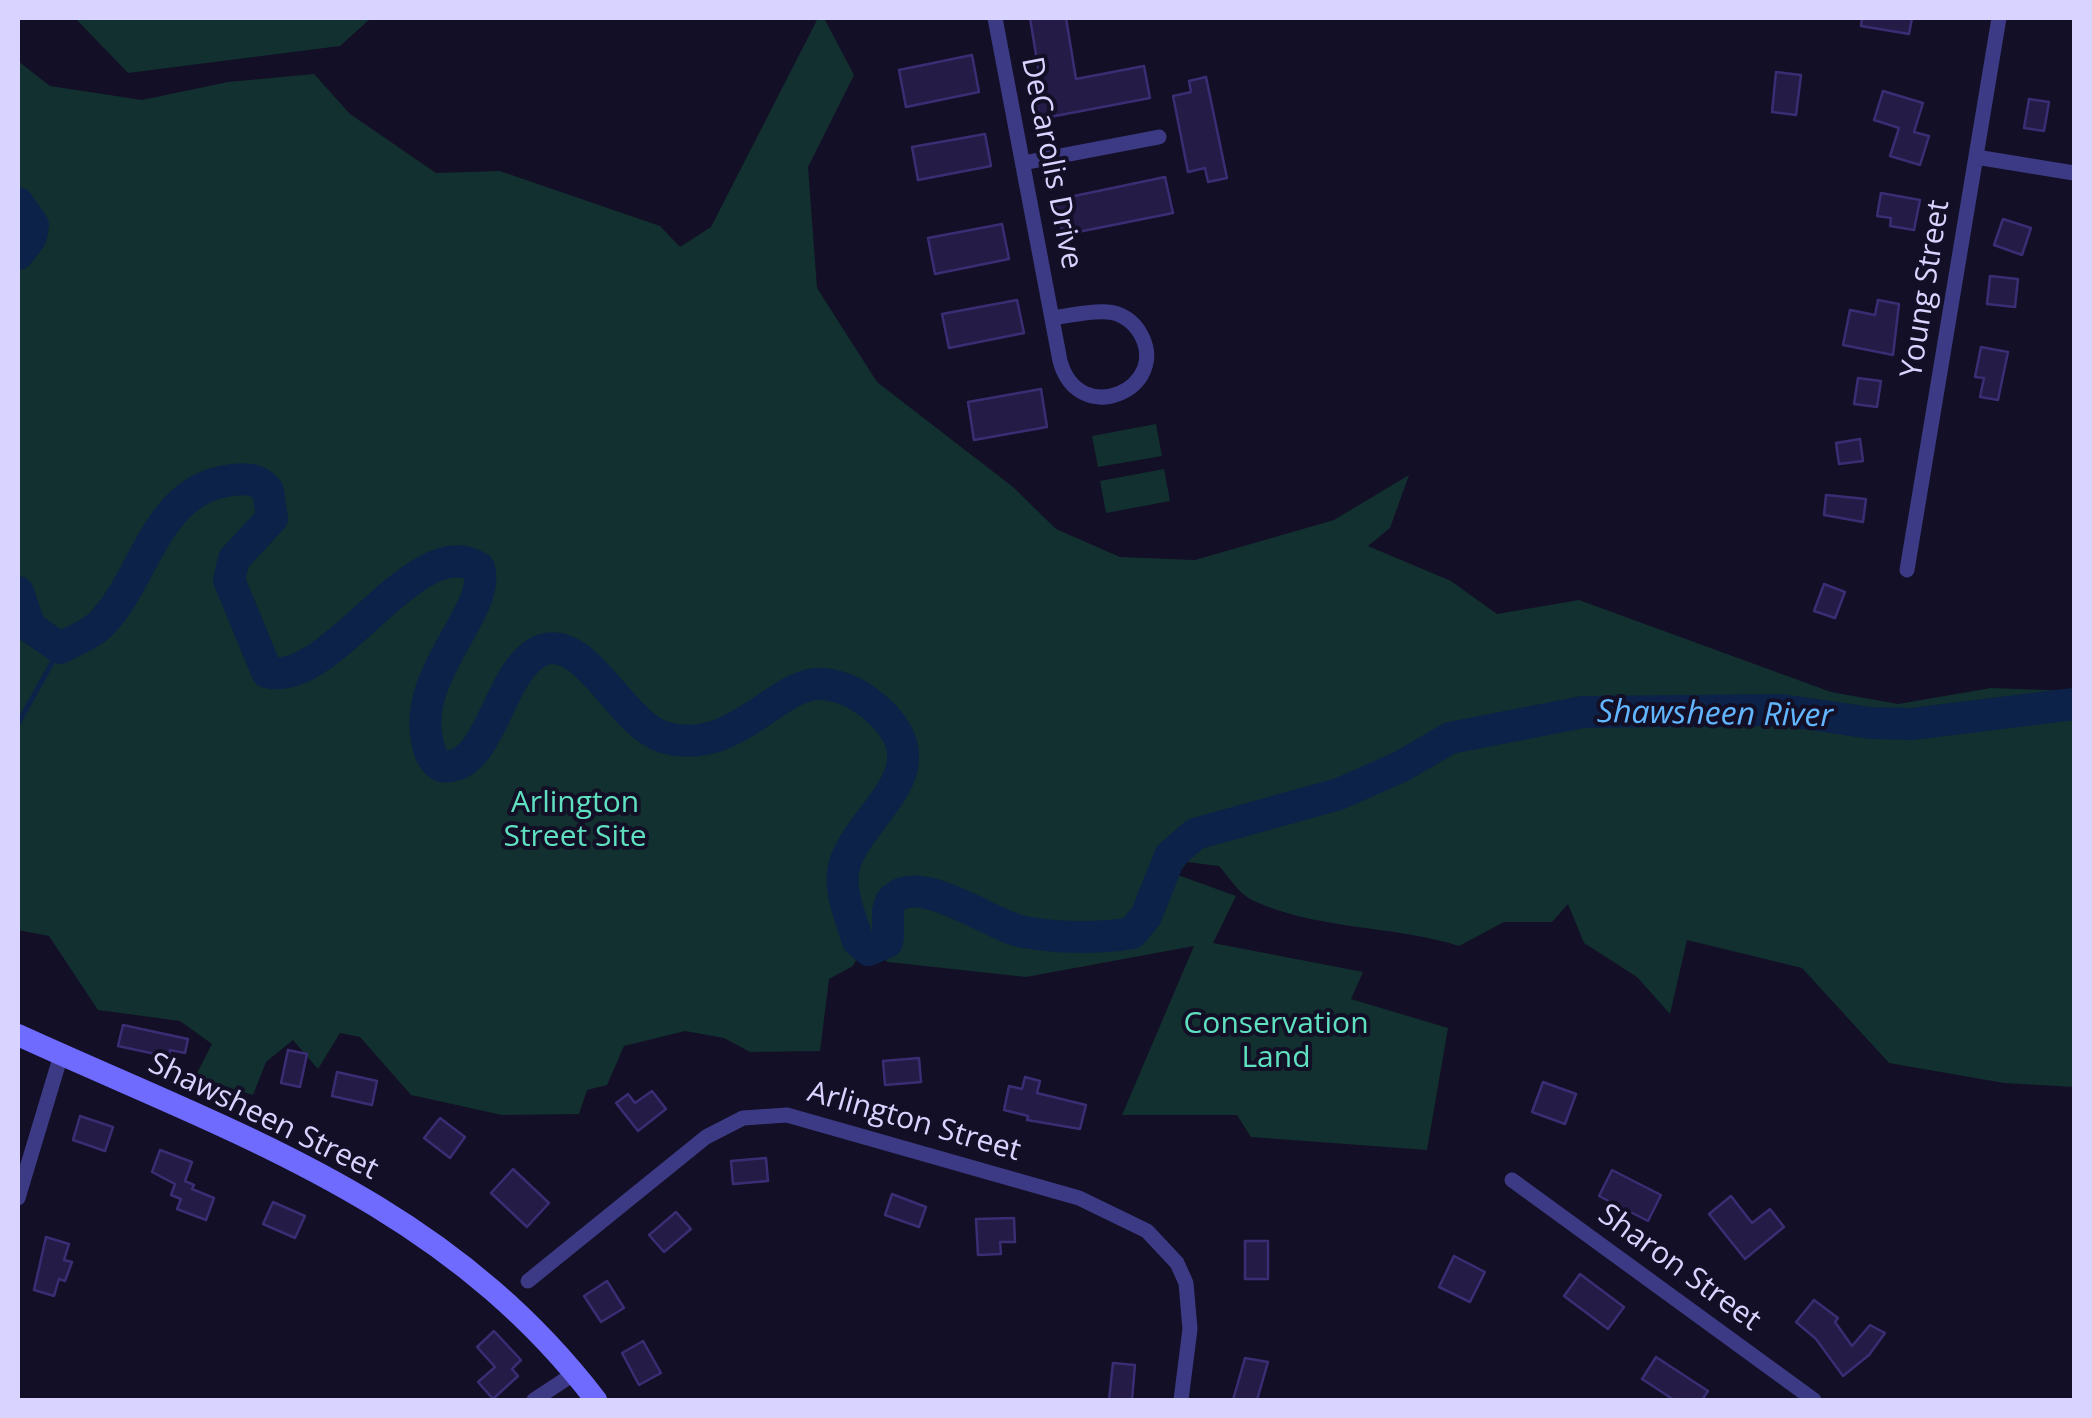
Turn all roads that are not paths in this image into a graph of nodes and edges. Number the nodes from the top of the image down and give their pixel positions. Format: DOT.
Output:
graph roads {
  1 [pos="996,18"];
  2 [pos="1999,18"];
  3 [pos="1160,137"];
  4 [pos="1976,157"];
  5 [pos="1023,162"];
  6 [pos="2074,173"];
  7 [pos="1052,318"];
  8 [pos="1907,570"];
  9 [pos="18,1036"];
  10 [pos="60,1055"];
  11 [pos="1512,1180"];
  12 [pos="18,1198"];
  13 [pos="528,1281"];
  14 [pos="575,1373"];
  15 [pos="534,1400"];
  16 [pos="596,1400"];
  17 [pos="1181,1400"];
  18 [pos="1814,1400"];
  1 -- 5 [label="street, DeCarolis Drive"];
  2 -- 4 [label="street, Young Street"];
  3 -- 5 [label="street"];
  4 -- 6 [label="street"];
  4 -- 8 [label="street, Young Street"];
  5 -- 7 [label="street, DeCarolis Drive"];
  7 -- 7 [label="street, DeCarolis Drive"];
  9 -- 10 [label="main road, Shawsheen Street"];
  10 -- 12 [label="street"];
  10 -- 14 [label="main road, Shawsheen Street"];
  11 -- 18 [label="street, Sharon Street"];
  13 -- 17 [label="street, Arlington Street"];
  14 -- 15 [label="street"];
  14 -- 16 [label="main road, Shawsheen Street"];
}
